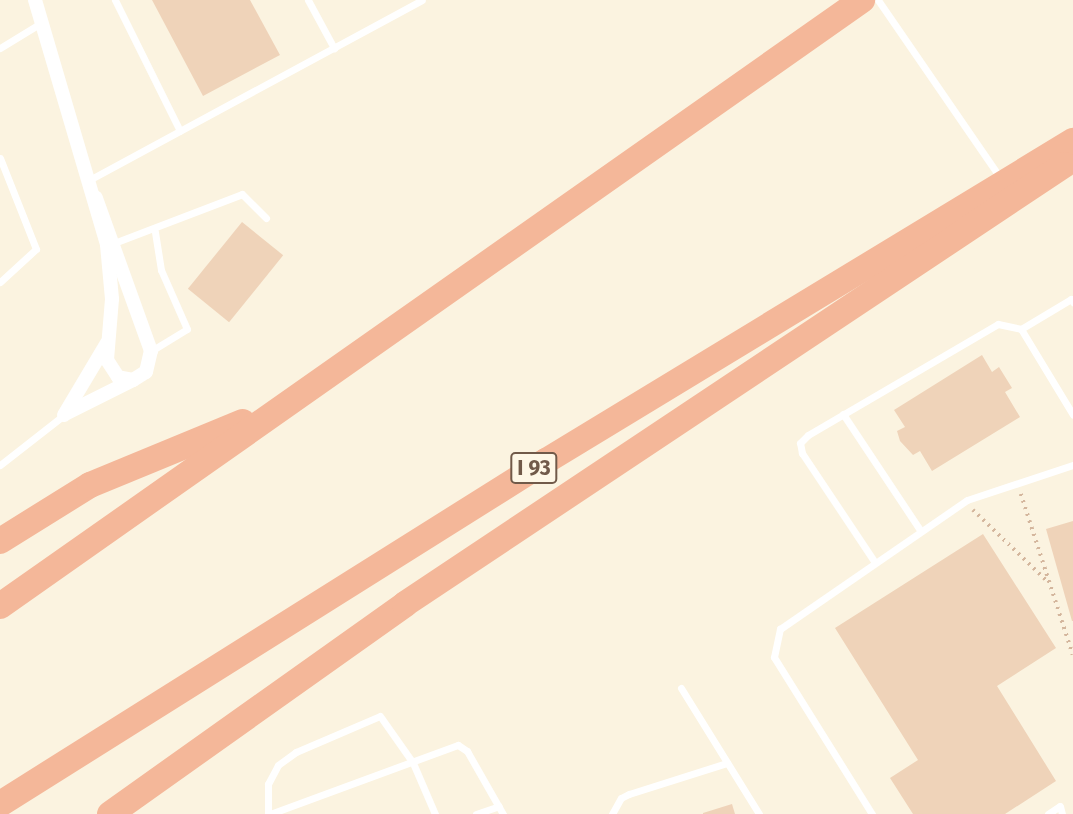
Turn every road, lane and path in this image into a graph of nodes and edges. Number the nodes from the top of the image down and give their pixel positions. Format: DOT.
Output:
graph roads {
  1 [pos="35,0"];
  2 [pos="115,0"];
  3 [pos="308,0"];
  4 [pos="422,0"];
  5 [pos="862,0"];
  6 [pos="878,0"];
  7 [pos="43,23"];
  8 [pos="0,48"];
  9 [pos="334,48"];
  10 [pos="180,131"];
  11 [pos="1073,141"];
  12 [pos="0,158"];
  13 [pos="1073,159"];
  14 [pos="90,179"];
  15 [pos="1003,183"];
  16 [pos="96,198"];
  17 [pos="266,218"];
  18 [pos="155,231"];
  19 [pos="114,243"];
  20 [pos="0,282"];
  21 [pos="1073,302"];
  22 [pos="1021,329"];
  23 [pos="107,341"];
  24 [pos="151,351"];
  25 [pos="133,380"];
  26 [pos="289,403"];
  27 [pos="843,414"];
  28 [pos="64,415"];
  29 [pos="1073,415"];
  30 [pos="0,465"];
  31 [pos="1073,465"];
  32 [pos="1017,482"];
  33 [pos="964,502"];
  34 [pos="920,530"];
  35 [pos="0,541"];
  36 [pos="874,561"];
  37 [pos="1050,584"];
  38 [pos="0,606"];
  39 [pos="1073,655"];
  40 [pos="681,688"];
  41 [pos="414,763"];
  42 [pos="727,763"];
  43 [pos="0,804"];
  44 [pos="501,810"];
  45 [pos="110,814"];
  46 [pos="269,814"];
  47 [pos="435,814"];
  48 [pos="476,814"];
  49 [pos="612,814"];
  50 [pos="759,814"];
  51 [pos="872,814"];
  52 [pos="1048,814"];
  53 [pos="1062,814"];
  1 -- 7 [label="street"];
  2 -- 10 [label="lane"];
  3 -- 9 [label="lane"];
  4 -- 9 [label="lane"];
  5 -- 26 [label="highway"];
  6 -- 15 [label="lane"];
  7 -- 8 [label="lane"];
  7 -- 14 [label="street"];
  9 -- 10 [label="lane"];
  10 -- 14 [label="lane"];
  11 -- 15 [label="highway, I 93"];
  12 -- 20 [label="lane"];
  13 -- 45 [label="highway"];
  14 -- 16 [label="street"];
  15 -- 43 [label="highway, I 93"];
  16 -- 19 [label="street"];
  16 -- 23 [label="street"];
  17 -- 18 [label="lane"];
  18 -- 19 [label="lane"];
  18 -- 24 [label="lane"];
  19 -- 24 [label="street"];
  21 -- 22 [label="lane"];
  22 -- 27 [label="lane"];
  22 -- 29 [label="lane"];
  23 -- 25 [label="street"];
  23 -- 28 [label="street"];
  24 -- 25 [label="street"];
  25 -- 28 [label="street"];
  26 -- 35 [label="highway"];
  26 -- 38 [label="highway"];
  27 -- 34 [label="lane"];
  27 -- 36 [label="lane"];
  28 -- 30 [label="lane"];
  31 -- 32 [label="lane"];
  32 -- 33 [label="lane"];
  32 -- 37 [label="path"];
  33 -- 34 [label="lane"];
  33 -- 37 [label="path"];
  34 -- 36 [label="lane"];
  36 -- 51 [label="lane"];
  37 -- 39 [label="path"];
  40 -- 42 [label="lane"];
  41 -- 44 [label="lane"];
  41 -- 46 [label="lane"];
  41 -- 46 [label="lane"];
  41 -- 47 [label="lane"];
  42 -- 49 [label="lane"];
  42 -- 50 [label="lane"];
  44 -- 48 [label="lane"];
  52 -- 53 [label="lane"];
}
